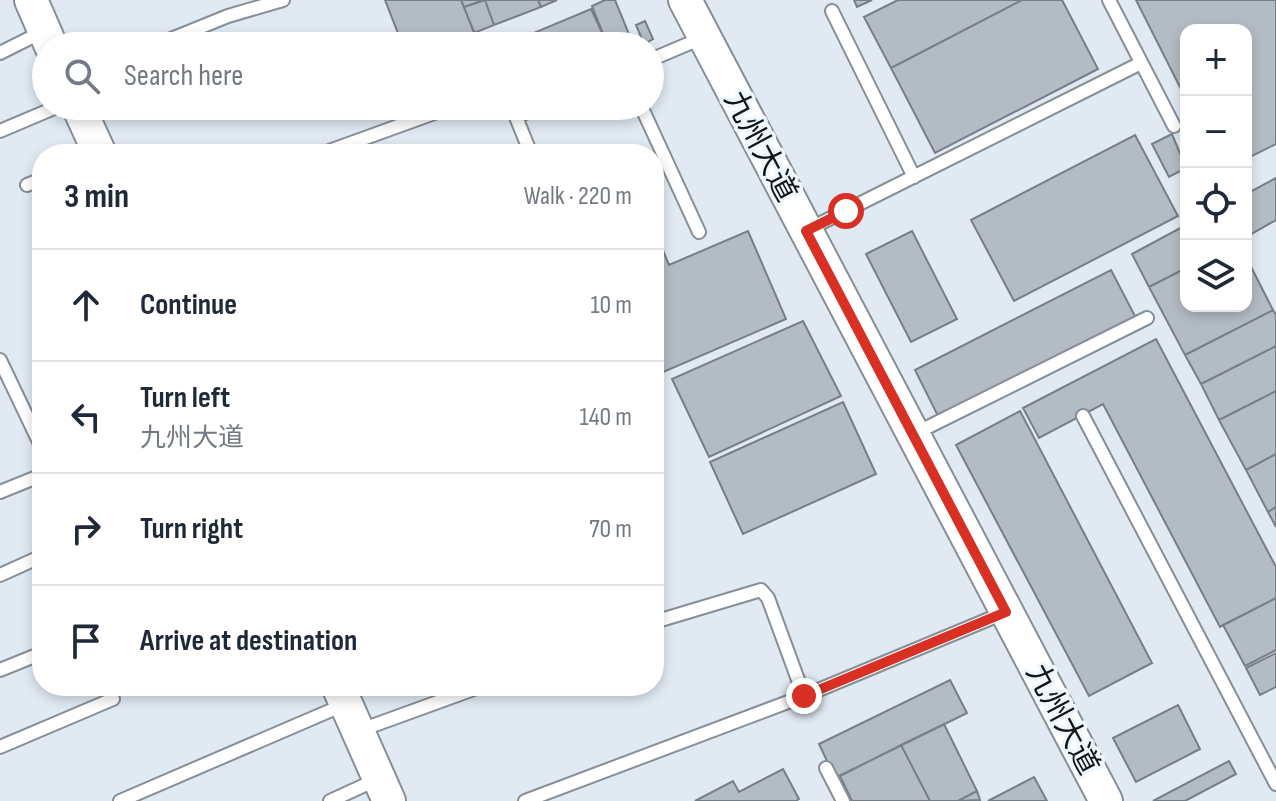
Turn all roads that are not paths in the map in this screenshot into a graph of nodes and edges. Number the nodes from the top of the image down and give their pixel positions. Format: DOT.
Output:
graph roads {
  1 [pos="31,0"];
  2 [pos="283,0"];
  3 [pos="685,0"];
  4 [pos="1109,0"];
  5 [pos="832,11"];
  6 [pos="45,32"];
  7 [pos="189,32"];
  8 [pos="704,37"];
  9 [pos="32,43"];
  10 [pos="0,53"];
  11 [pos="664,54"];
  12 [pos="1141,63"];
  13 [pos="32,117"];
  14 [pos="84,120"];
  15 [pos="415,120"];
  16 [pos="517,120"];
  17 [pos="647,120"];
  18 [pos="1174,126"];
  19 [pos="0,131"];
  20 [pos="95,144"];
  21 [pos="349,144"];
  22 [pos="527,144"];
  23 [pos="658,144"];
  24 [pos="664,156"];
  25 [pos="914,177"];
  26 [pos="32,183"];
  27 [pos="27,185"];
  28 [pos="806,231"];
  29 [pos="699,232"];
  30 [pos="1147,318"];
  31 [pos="0,360"];
  32 [pos="1083,416"];
  33 [pos="32,427"];
  34 [pos="913,434"];
  35 [pos="32,479"];
  36 [pos="0,492"];
  37 [pos="32,561"];
  38 [pos="0,575"];
  39 [pos="1006,612"];
  40 [pos="664,619"];
  41 [pos="32,657"];
  42 [pos="0,670"];
  43 [pos="454,696"];
  44 [pos="804,696"];
  45 [pos="336,697"];
  46 [pos="113,699"];
  47 [pos="358,731"];
  48 [pos="0,747"];
  49 [pos="826,768"];
  50 [pos="1276,784"];
  51 [pos="384,790"];
  52 [pos="120,801"];
  53 [pos="330,801"];
  54 [pos="525,801"];
  55 [pos="843,801"];
  56 [pos="1106,801"];
  1 -- 6 [label="street"];
  2 -- 7 [label="lane"];
  3 -- 8 [label="street, 九州大道"];
  4 -- 12 [label="lane"];
  5 -- 25 [label="lane"];
  8 -- 11 [label="lane"];
  8 -- 28 [label="street, 九州大道"];
  9 -- 10 [label="lane"];
  12 -- 18 [label="lane"];
  12 -- 25 [label="lane"];
  13 -- 19 [label="lane"];
  14 -- 20 [label="street"];
  15 -- 21 [label="lane"];
  16 -- 22 [label="lane"];
  17 -- 23 [label="lane"];
  24 -- 29 [label="lane"];
  25 -- 28 [label="lane"];
  26 -- 27 [label="lane"];
  28 -- 34 [label="street, 九州大道"];
  30 -- 34 [label="lane"];
  31 -- 33 [label="lane"];
  32 -- 50 [label="lane"];
  34 -- 39 [label="street, 九州大道"];
  35 -- 36 [label="lane"];
  37 -- 38 [label="lane"];
  39 -- 44 [label="lane"];
  39 -- 56 [label="street, 九州大道"];
  40 -- 44 [label="lane"];
  41 -- 42 [label="lane"];
  43 -- 47 [label="lane"];
  44 -- 54 [label="lane"];
  45 -- 47 [label="street"];
  45 -- 52 [label="lane"];
  46 -- 48 [label="lane"];
  47 -- 51 [label="street"];
  49 -- 55 [label="lane"];
  51 -- 53 [label="lane"];
}
